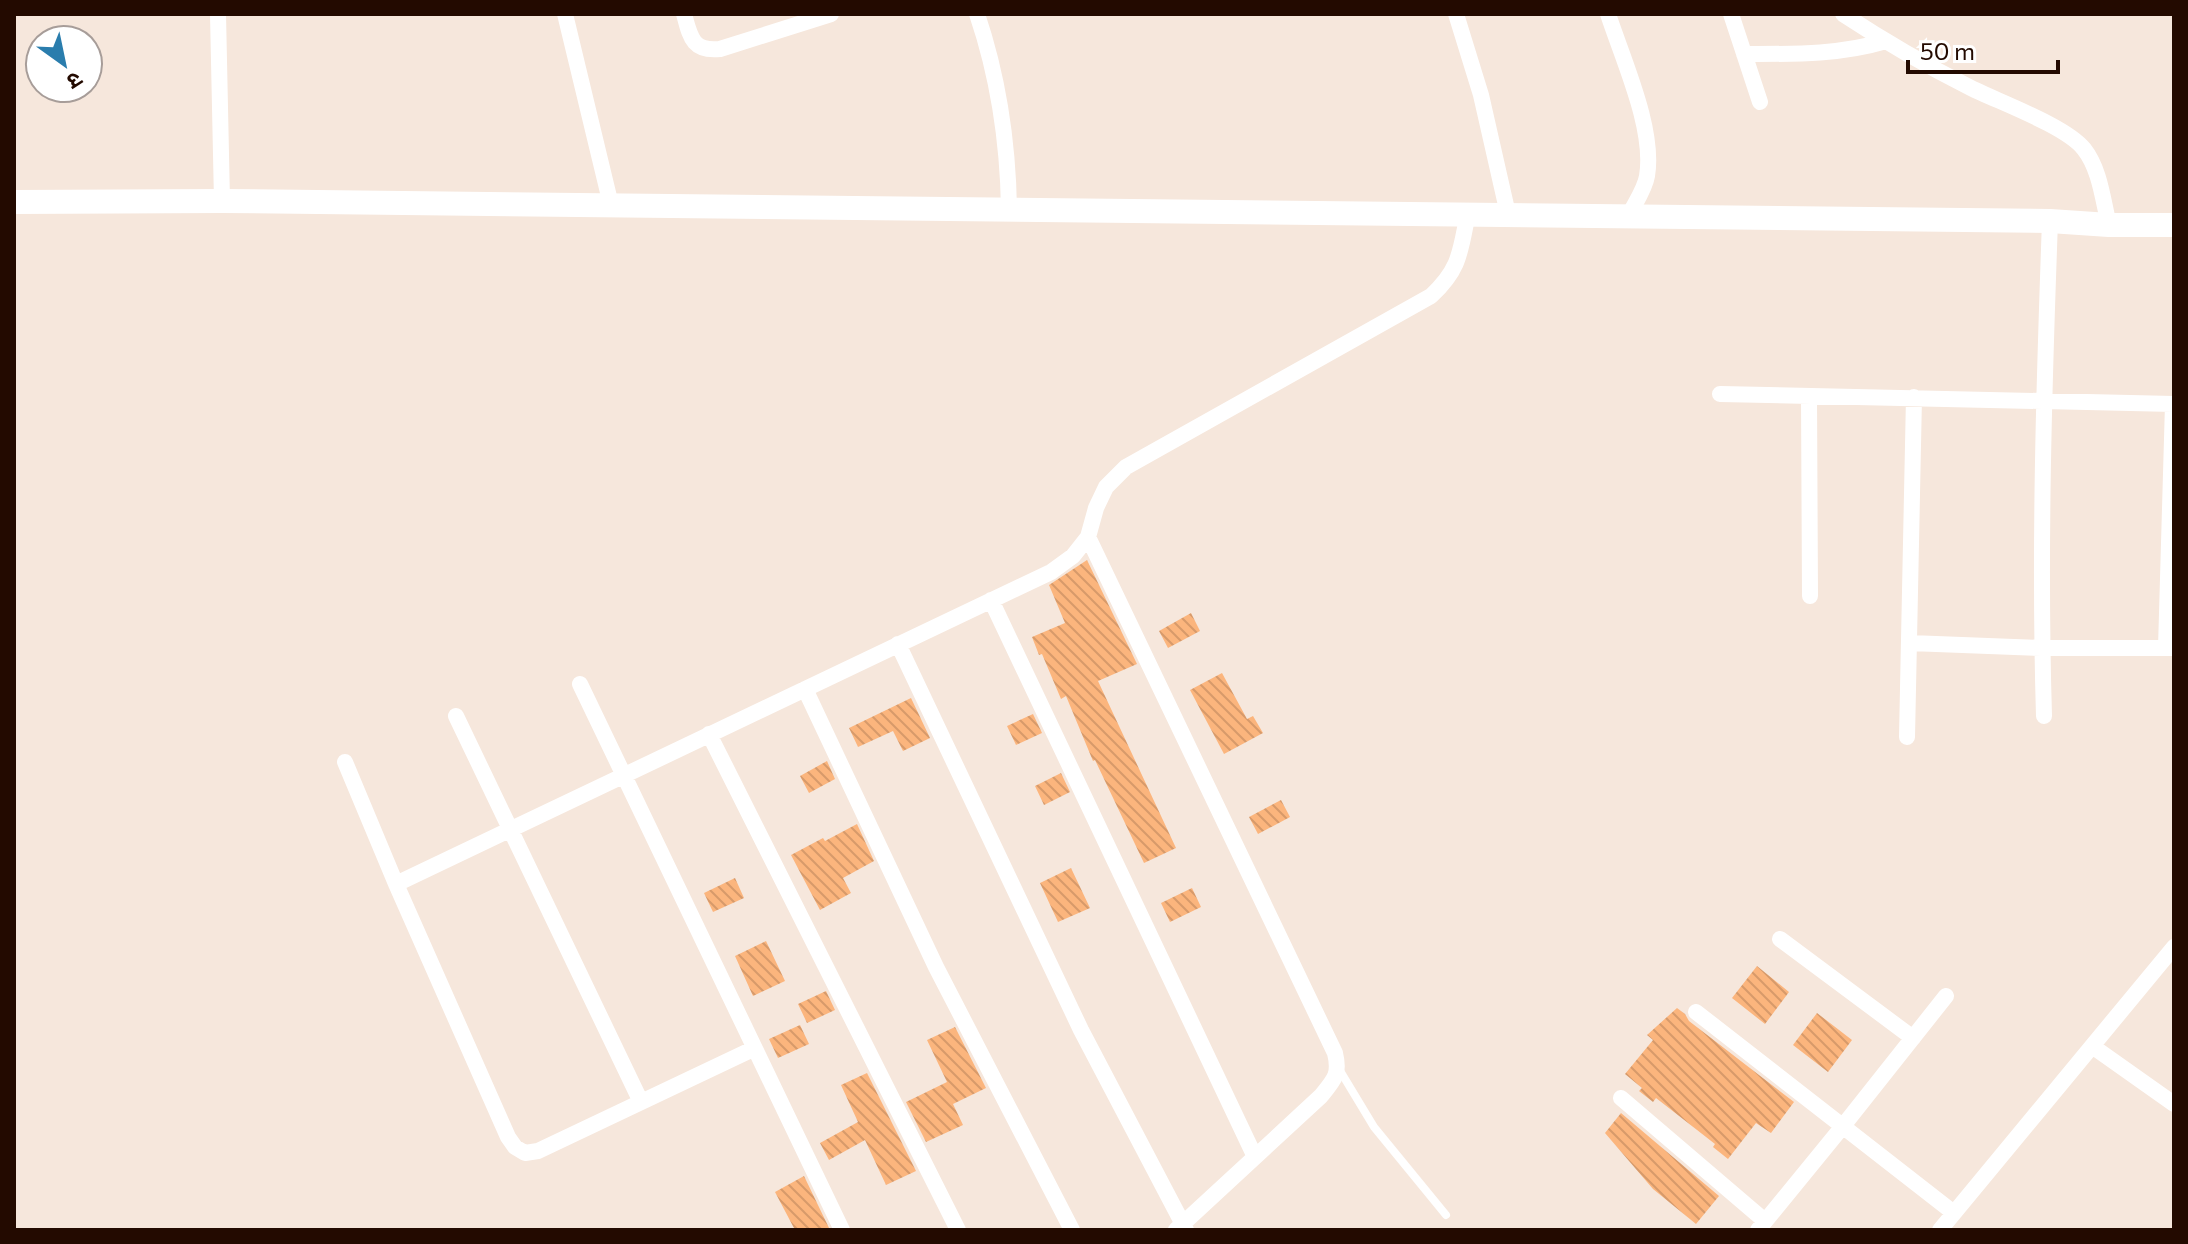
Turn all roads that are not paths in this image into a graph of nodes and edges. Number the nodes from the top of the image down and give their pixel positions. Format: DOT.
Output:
graph roads {
  1 [pos="218,14"];
  2 [pos="565,14"];
  3 [pos="684,14"];
  4 [pos="831,14"];
  5 [pos="977,14"];
  6 [pos="1456,14"];
  7 [pos="1608,14"];
  8 [pos="1731,14"];
  9 [pos="1843,14"];
  10 [pos="810,17"];
  11 [pos="1886,41"];
  12 [pos="1744,54"];
  13 [pos="1760,102"];
  14 [pos="222,189"];
  15 [pos="608,193"];
  16 [pos="14,202"];
  17 [pos="1009,209"];
  18 [pos="1468,213"];
  19 [pos="1508,214"];
  20 [pos="1629,215"];
  21 [pos="2050,221"];
  22 [pos="2109,225"];
  23 [pos="2174,225"];
  24 [pos="1720,394"];
  25 [pos="1809,396"];
  26 [pos="1914,397"];
  27 [pos="2044,400"];
  28 [pos="2174,404"];
  29 [pos="1088,537"];
  30 [pos="1810,596"];
  31 [pos="991,600"];
  32 [pos="1910,643"];
  33 [pos="898,644"];
  34 [pos="2042,648"];
  35 [pos="2170,648"];
  36 [pos="580,684"];
  37 [pos="805,689"];
  38 [pos="456,716"];
  39 [pos="2044,716"];
  40 [pos="709,734"];
  41 [pos="1907,737"];
  42 [pos="345,762"];
  43 [pos="623,775"];
  44 [pos="510,830"];
  45 [pos="396,884"];
  46 [pos="1780,939"];
  47 [pos="2174,947"];
  48 [pos="1946,996"];
  49 [pos="1696,1012"];
  50 [pos="1913,1038"];
  51 [pos="2092,1046"];
  52 [pos="753,1049"];
  53 [pos="1339,1069"];
  54 [pos="1621,1098"];
  55 [pos="641,1102"];
  56 [pos="2174,1104"];
  57 [pos="1843,1126"];
  58 [pos="1255,1157"];
  59 [pos="1954,1213"];
  60 [pos="1446,1215"];
  61 [pos="1761,1225"];
  62 [pos="1182,1228"];
  63 [pos="842,1230"];
  64 [pos="958,1230"];
  65 [pos="1072,1230"];
  66 [pos="1940,1230"];
  1 -- 14 [label="street"];
  2 -- 15 [label="street"];
  3 -- 10 [label="street"];
  4 -- 10 [label="street"];
  5 -- 17 [label="street"];
  6 -- 19 [label="street"];
  7 -- 20 [label="street"];
  8 -- 12 [label="street"];
  9 -- 11 [label="street"];
  11 -- 12 [label="street"];
  11 -- 22 [label="street"];
  12 -- 13 [label="street"];
  14 -- 15 [label="street"];
  14 -- 16 [label="street"];
  15 -- 17 [label="street"];
  17 -- 18 [label="street"];
  18 -- 19 [label="street"];
  18 -- 29 [label="street"];
  19 -- 20 [label="street"];
  20 -- 21 [label="street"];
  21 -- 22 [label="street"];
  21 -- 27 [label="street"];
  22 -- 23 [label="street"];
  24 -- 25 [label="street"];
  25 -- 26 [label="street"];
  25 -- 30 [label="street"];
  26 -- 27 [label="street"];
  26 -- 32 [label="street"];
  27 -- 28 [label="street"];
  27 -- 34 [label="street"];
  28 -- 35 [label="street"];
  29 -- 31 [label="street"];
  29 -- 53 [label="street"];
  31 -- 33 [label="street"];
  31 -- 58 [label="street"];
  32 -- 34 [label="street"];
  32 -- 41 [label="street"];
  33 -- 37 [label="street"];
  33 -- 62 [label="street"];
  34 -- 35 [label="street"];
  34 -- 39 [label="street"];
  36 -- 43 [label="street"];
  37 -- 40 [label="street"];
  37 -- 65 [label="street"];
  38 -- 44 [label="street"];
  40 -- 43 [label="street"];
  40 -- 64 [label="street"];
  42 -- 45 [label="street"];
  43 -- 44 [label="street"];
  43 -- 52 [label="street"];
  44 -- 45 [label="street"];
  44 -- 55 [label="street"];
  45 -- 55 [label="street"];
  46 -- 50 [label="street"];
  47 -- 51 [label="street"];
  48 -- 50 [label="street"];
  49 -- 57 [label="street"];
  50 -- 57 [label="street"];
  51 -- 56 [label="street"];
  51 -- 59 [label="street"];
  52 -- 55 [label="street"];
  52 -- 63 [label="street"];
  53 -- 58 [label="street"];
  53 -- 60 [label="lane"];
  54 -- 61 [label="street"];
  57 -- 59 [label="street"];
  57 -- 61 [label="street"];
  58 -- 62 [label="street"];
  59 -- 66 [label="street"];
}
